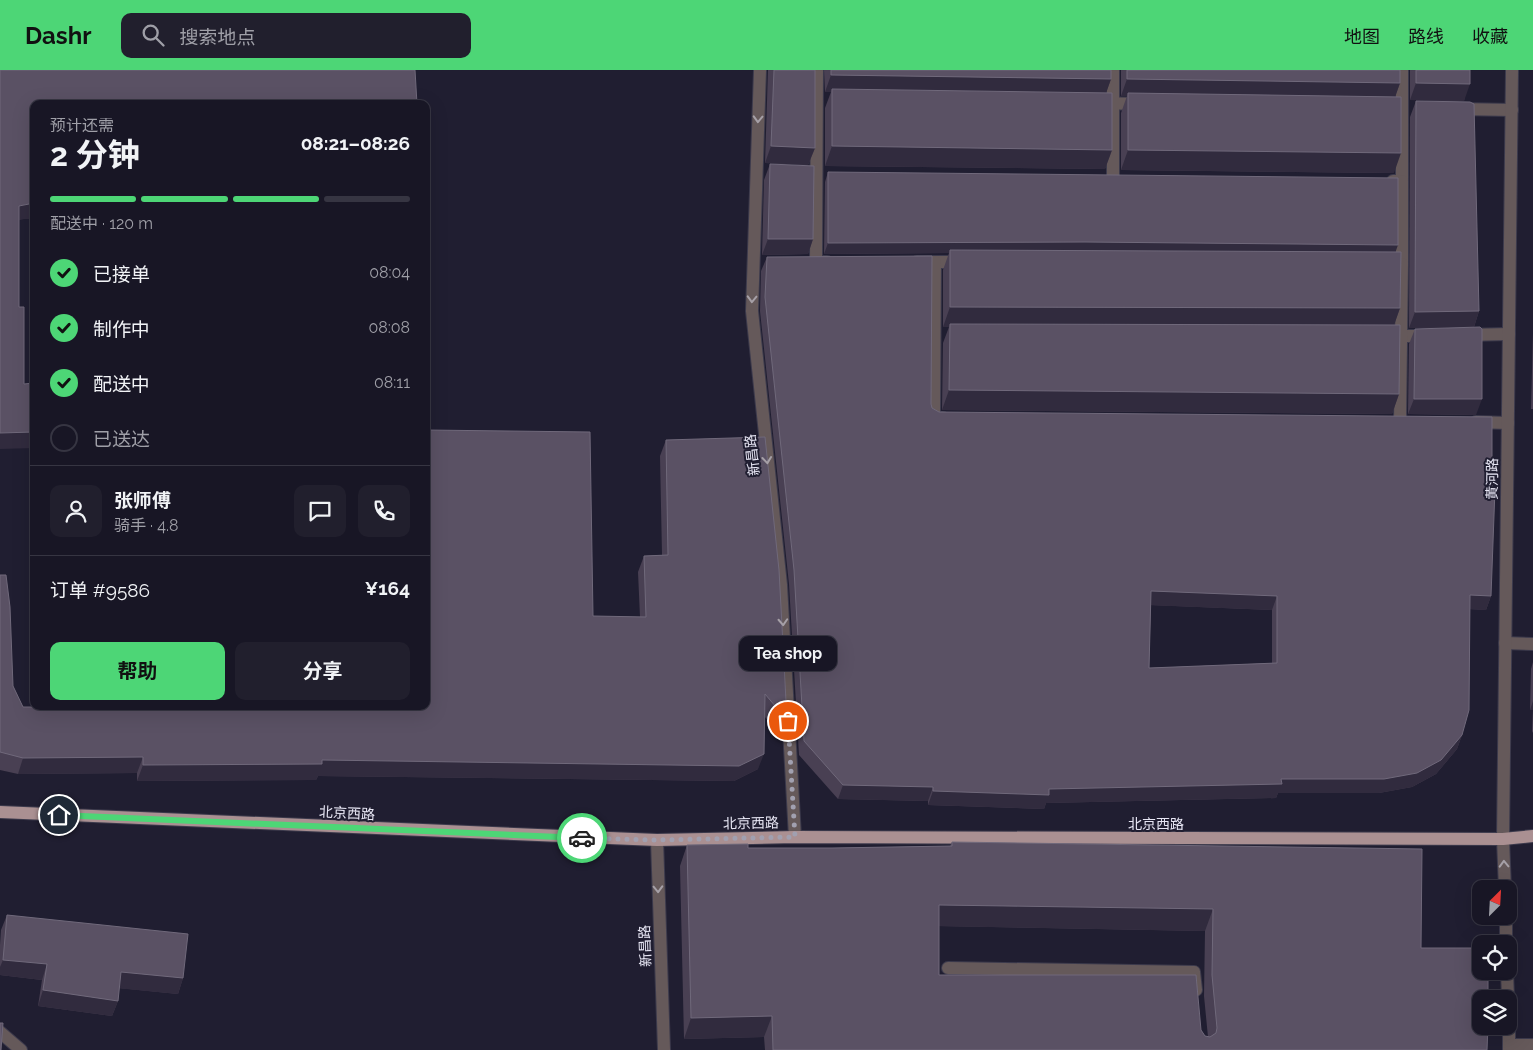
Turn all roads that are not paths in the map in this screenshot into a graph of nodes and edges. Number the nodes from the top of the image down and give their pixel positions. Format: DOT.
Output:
graph roads {
  1 [pos="760,70"];
  2 [pos="817,70"];
  3 [pos="1113,70"];
  4 [pos="1402,70"];
  5 [pos="1512,70"];
  6 [pos="1083,103"];
  7 [pos="1113,104"];
  8 [pos="1153,104"];
  9 [pos="1442,108"];
  10 [pos="1512,110"];
  11 [pos="1113,178"];
  12 [pos="1382,181"];
  13 [pos="1402,181"];
  14 [pos="836,262"];
  15 [pos="905,262"];
  16 [pos="935,262"];
  17 [pos="974,262"];
  18 [pos="1372,264"];
  19 [pos="1402,264"];
  20 [pos="1509,334"];
  21 [pos="1371,336"];
  22 [pos="1401,336"];
  23 [pos="954,418"];
  24 [pos="1400,421"];
  25 [pos="1459,422"];
  26 [pos="1508,423"];
  27 [pos="1505,643"];
  28 [pos="1533,644"];
  29 [pos="0,812"];
  30 [pos="1533,836"];
  31 [pos="795,837"];
  32 [pos="1503,839"];
  33 [pos="657,840"];
  34 [pos="1505,880"];
  35 [pos="948,968"];
  36 [pos="1197,1001"];
  37 [pos="0,1032"];
  38 [pos="1510,1035"];
  39 [pos="1533,1045"];
  40 [pos="1510,1048"];
  41 [pos="21,1050"];
  42 [pos="664,1050"];
  1 -- 31 [label="street, 新昌路, one-way"];
  2 -- 14 [label="street"];
  3 -- 7 [label="street"];
  4 -- 13 [label="street"];
  5 -- 10 [label="street, 黄河路"];
  6 -- 7 [label="street"];
  7 -- 8 [label="street"];
  7 -- 11 [label="street"];
  9 -- 10 [label="street"];
  10 -- 20 [label="street, 黄河路"];
  12 -- 13 [label="street"];
  13 -- 19 [label="street"];
  15 -- 16 [label="street"];
  16 -- 17 [label="street"];
  16 -- 23 [label="street"];
  18 -- 19 [label="street"];
  19 -- 22 [label="street"];
  20 -- 22 [label="street"];
  20 -- 26 [label="street, 黄河路"];
  21 -- 22 [label="street"];
  22 -- 24 [label="street"];
  25 -- 26 [label="street"];
  26 -- 27 [label="street, 黄河路"];
  27 -- 28 [label="street"];
  27 -- 32 [label="street, 黄河路"];
  29 -- 33 [label="main road, 北京西路"];
  30 -- 32 [label="main road, 北京西路"];
  31 -- 32 [label="main road, 北京西路"];
  31 -- 33 [label="main road, 北京西路"];
  34 -- 32 [label="street, 黄河路, one-way"];
  33 -- 42 [label="street, 新昌路, one-way"];
  35 -- 36 [label="street"];
  37 -- 41 [label="street"];
  38 -- 40 [label="street"];
  39 -- 40 [label="street"];
}
